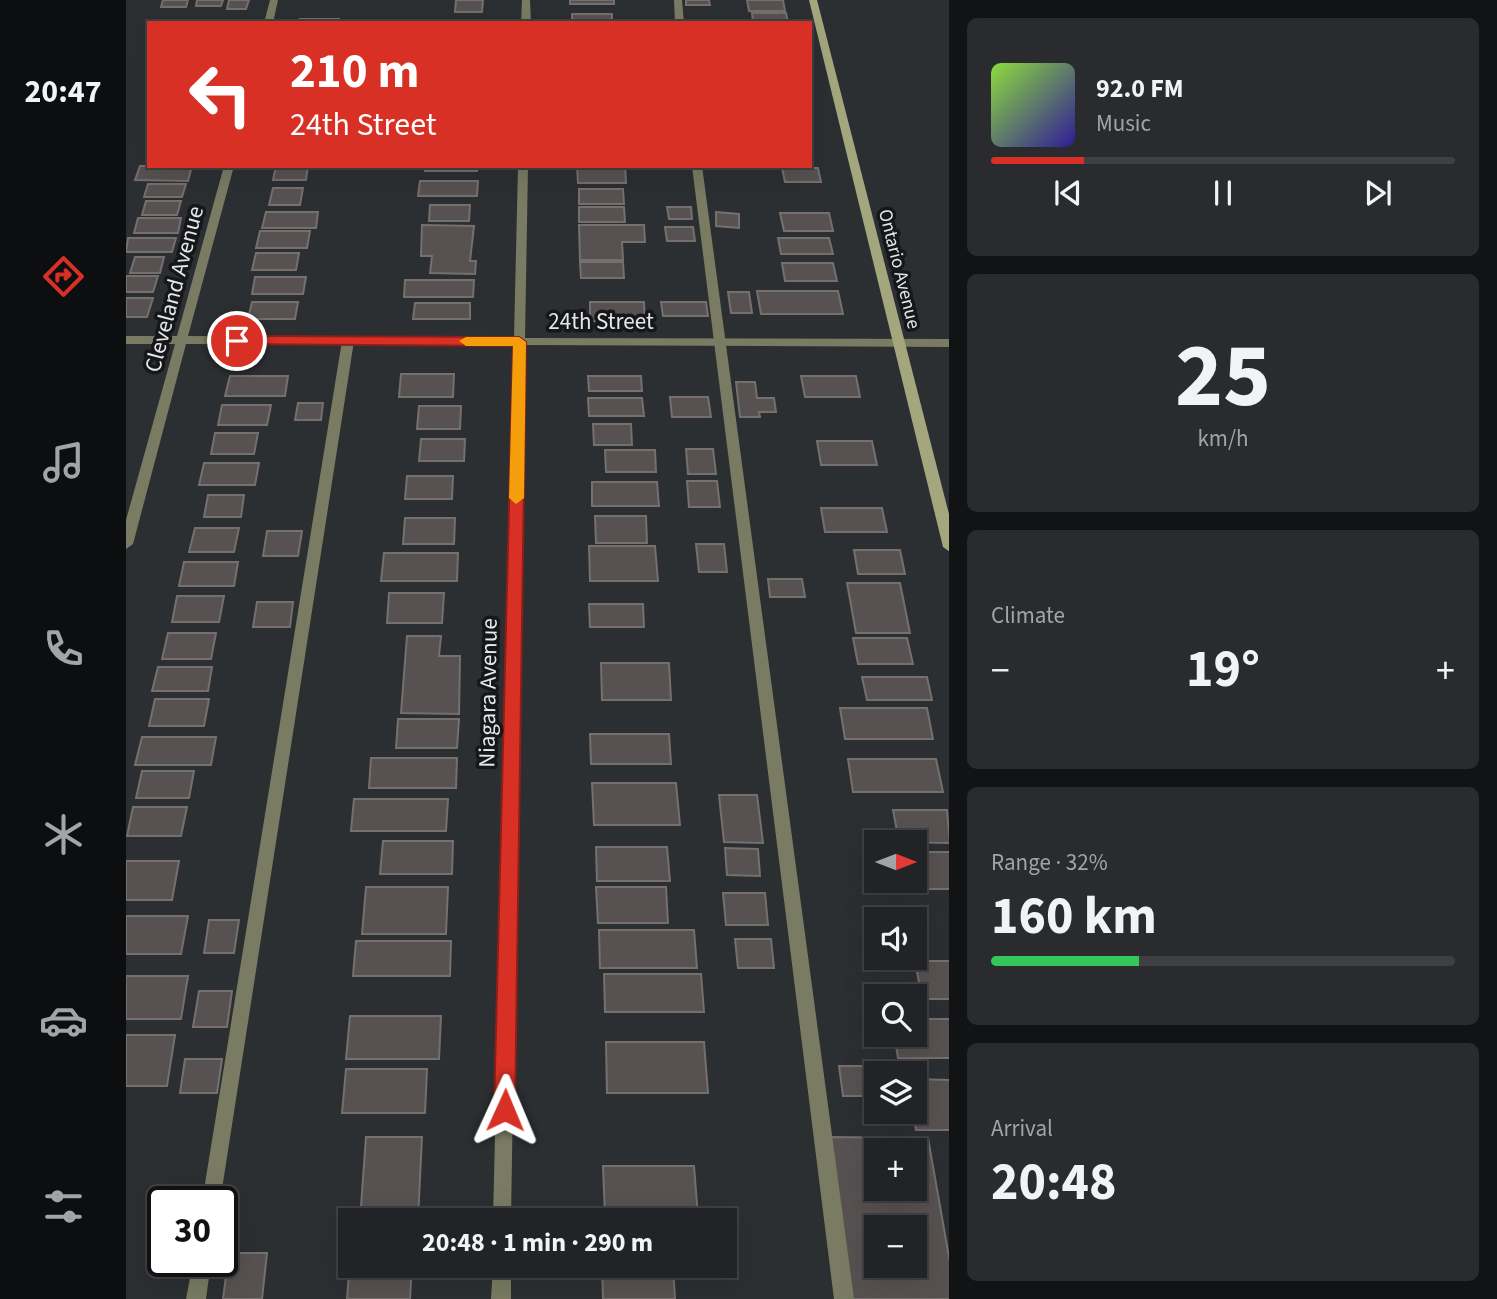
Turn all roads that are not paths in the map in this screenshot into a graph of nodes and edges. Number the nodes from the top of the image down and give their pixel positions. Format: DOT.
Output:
graph roads {
  1 [pos="274,0"];
  2 [pos="526,0"];
  3 [pos="677,0"];
  4 [pos="813,0"];
  5 [pos="269,21"];
  6 [pos="526,21"];
  7 [pos="680,21"];
  8 [pos="228,168"];
  9 [pos="523,168"];
  10 [pos="697,168"];
  11 [pos="126,340"];
  12 [pos="181,340"];
  13 [pos="348,341"];
  14 [pos="519,342"];
  15 [pos="718,342"];
  16 [pos="899,343"];
  17 [pos="949,343"];
  18 [pos="126,544"];
  19 [pos="949,547"];
  20 [pos="214,1186"];
  21 [pos="502,1208"];
  22 [pos="200,1277"];
  23 [pos="502,1278"];
  24 [pos="196,1299"];
  25 [pos="501,1299"];
  26 [pos="844,1299"];
  1 -- 5 [label="street"];
  2 -- 6 [label="street"];
  3 -- 7 [label="street"];
  4 -- 16 [label="main road, Ontario Avenue"];
  8 -- 12 [label="street, Cleveland Avenue"];
  9 -- 14 [label="street, Niagara Avenue"];
  10 -- 15 [label="street"];
  11 -- 12 [label="street, 24th Street"];
  12 -- 13 [label="street, 24th Street"];
  12 -- 18 [label="street, Cleveland Avenue"];
  13 -- 14 [label="street, 24th Street"];
  13 -- 20 [label="street"];
  14 -- 15 [label="street, 24th Street"];
  14 -- 21 [label="street, Niagara Avenue"];
  15 -- 16 [label="street, 24th Street"];
  15 -- 26 [label="street"];
  16 -- 17 [label="street, 24th Street"];
  16 -- 19 [label="main road, Ontario Avenue"];
  22 -- 24 [label="street"];
  23 -- 25 [label="street"];
}
